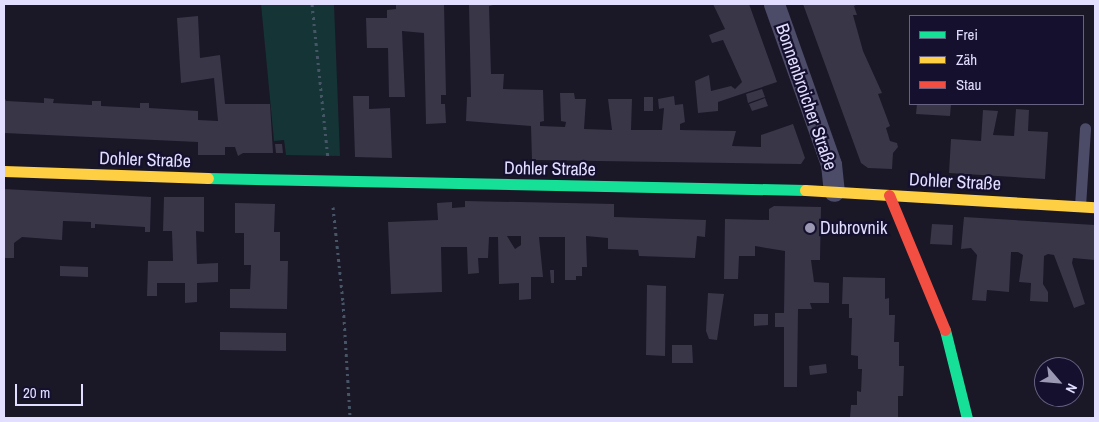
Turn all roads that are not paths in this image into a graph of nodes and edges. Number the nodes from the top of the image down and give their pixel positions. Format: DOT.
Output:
graph roads {
  1 [pos="774,4"];
  2 [pos="1085,128"];
  3 [pos="4,171"];
  4 [pos="834,191"];
  5 [pos="889,195"];
  6 [pos="1080,206"];
  7 [pos="1095,207"];
  8 [pos="967,418"];
  1 -- 4 [label="street, Bonnenbroicher Straße"];
  2 -- 6 [label="lane"];
  3 -- 4 [label="main road, Dohler Straße"];
  4 -- 5 [label="main road, Dohler Straße"];
  5 -- 6 [label="main road, Dohler Straße"];
  5 -- 8 [label="main road"];
  6 -- 7 [label="main road, Dohler Straße"];
}
